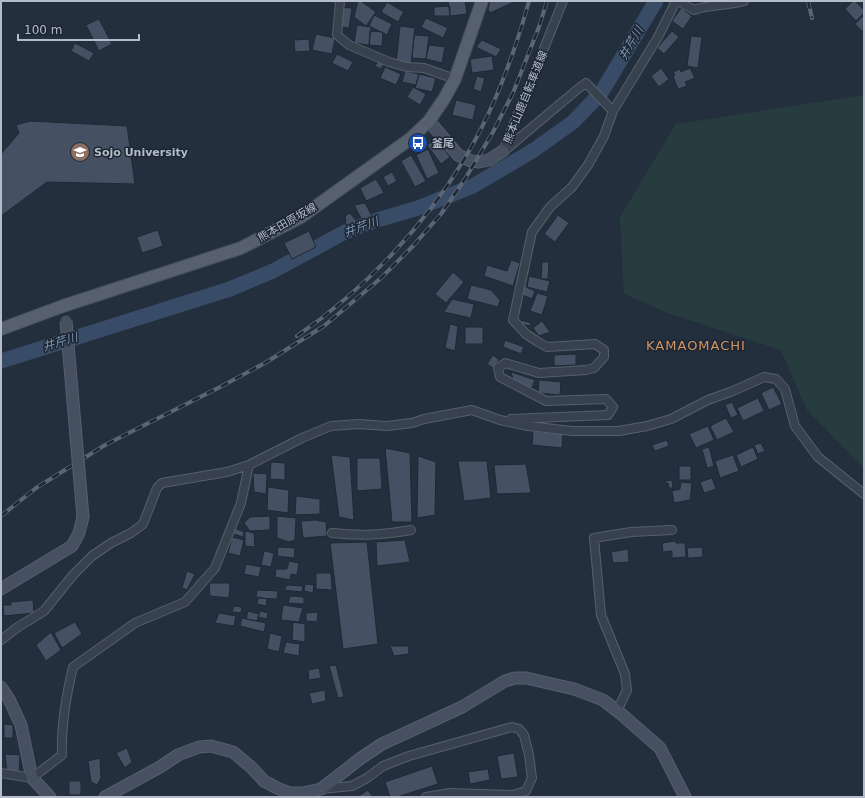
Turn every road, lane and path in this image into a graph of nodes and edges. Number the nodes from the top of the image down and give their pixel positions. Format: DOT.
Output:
graph roads {
  1 [pos="340,1"];
  2 [pos="482,1"];
  3 [pos="563,1"];
  4 [pos="677,1"];
  5 [pos="744,1"];
  6 [pos="455,79"];
  7 [pos="613,111"];
  8 [pos="429,121"];
  9 [pos="503,151"];
  10 [pos="63,306"];
  11 [pos="1,329"];
  12 [pos="500,420"];
  13 [pos="249,465"];
  14 [pos="864,494"];
  15 [pos="411,530"];
  16 [pos="672,530"];
  17 [pos="332,534"];
  18 [pos="1,589"];
  19 [pos="1,640"];
  20 [pos="1,687"];
  21 [pos="617,711"];
  22 [pos="1,773"];
  23 [pos="32,778"];
  24 [pos="320,789"];
  25 [pos="50,797"];
  26 [pos="105,797"];
  27 [pos="426,797"];
  28 [pos="685,797"];
  1 -- 6 [label="street"];
  2 -- 6 [label="main road, 熊本田原坂線"];
  3 -- 9 [label="street, 熊本山鹿自転車道線"];
  4 -- 5 [label="street"];
  4 -- 7 [label="street"];
  6 -- 8 [label="main road, 熊本田原坂線"];
  7 -- 9 [label="street"];
  7 -- 12 [label="street"];
  8 -- 9 [label="street, 熊本山鹿自転車道線"];
  8 -- 10 [label="main road, 熊本田原坂線"];
  10 -- 11 [label="main road, 熊本田原坂線"];
  10 -- 18 [label="street, bridge"];
  12 -- 13 [label="street"];
  12 -- 14 [label="street"];
  13 -- 19 [label="street"];
  13 -- 23 [label="street"];
  15 -- 17 [label="street"];
  16 -- 21 [label="street"];
  20 -- 23 [label="street"];
  21 -- 24 [label="street"];
  21 -- 28 [label="street"];
  22 -- 23 [label="street"];
  23 -- 25 [label="street"];
  24 -- 26 [label="street"];
  24 -- 27 [label="street"];
}
